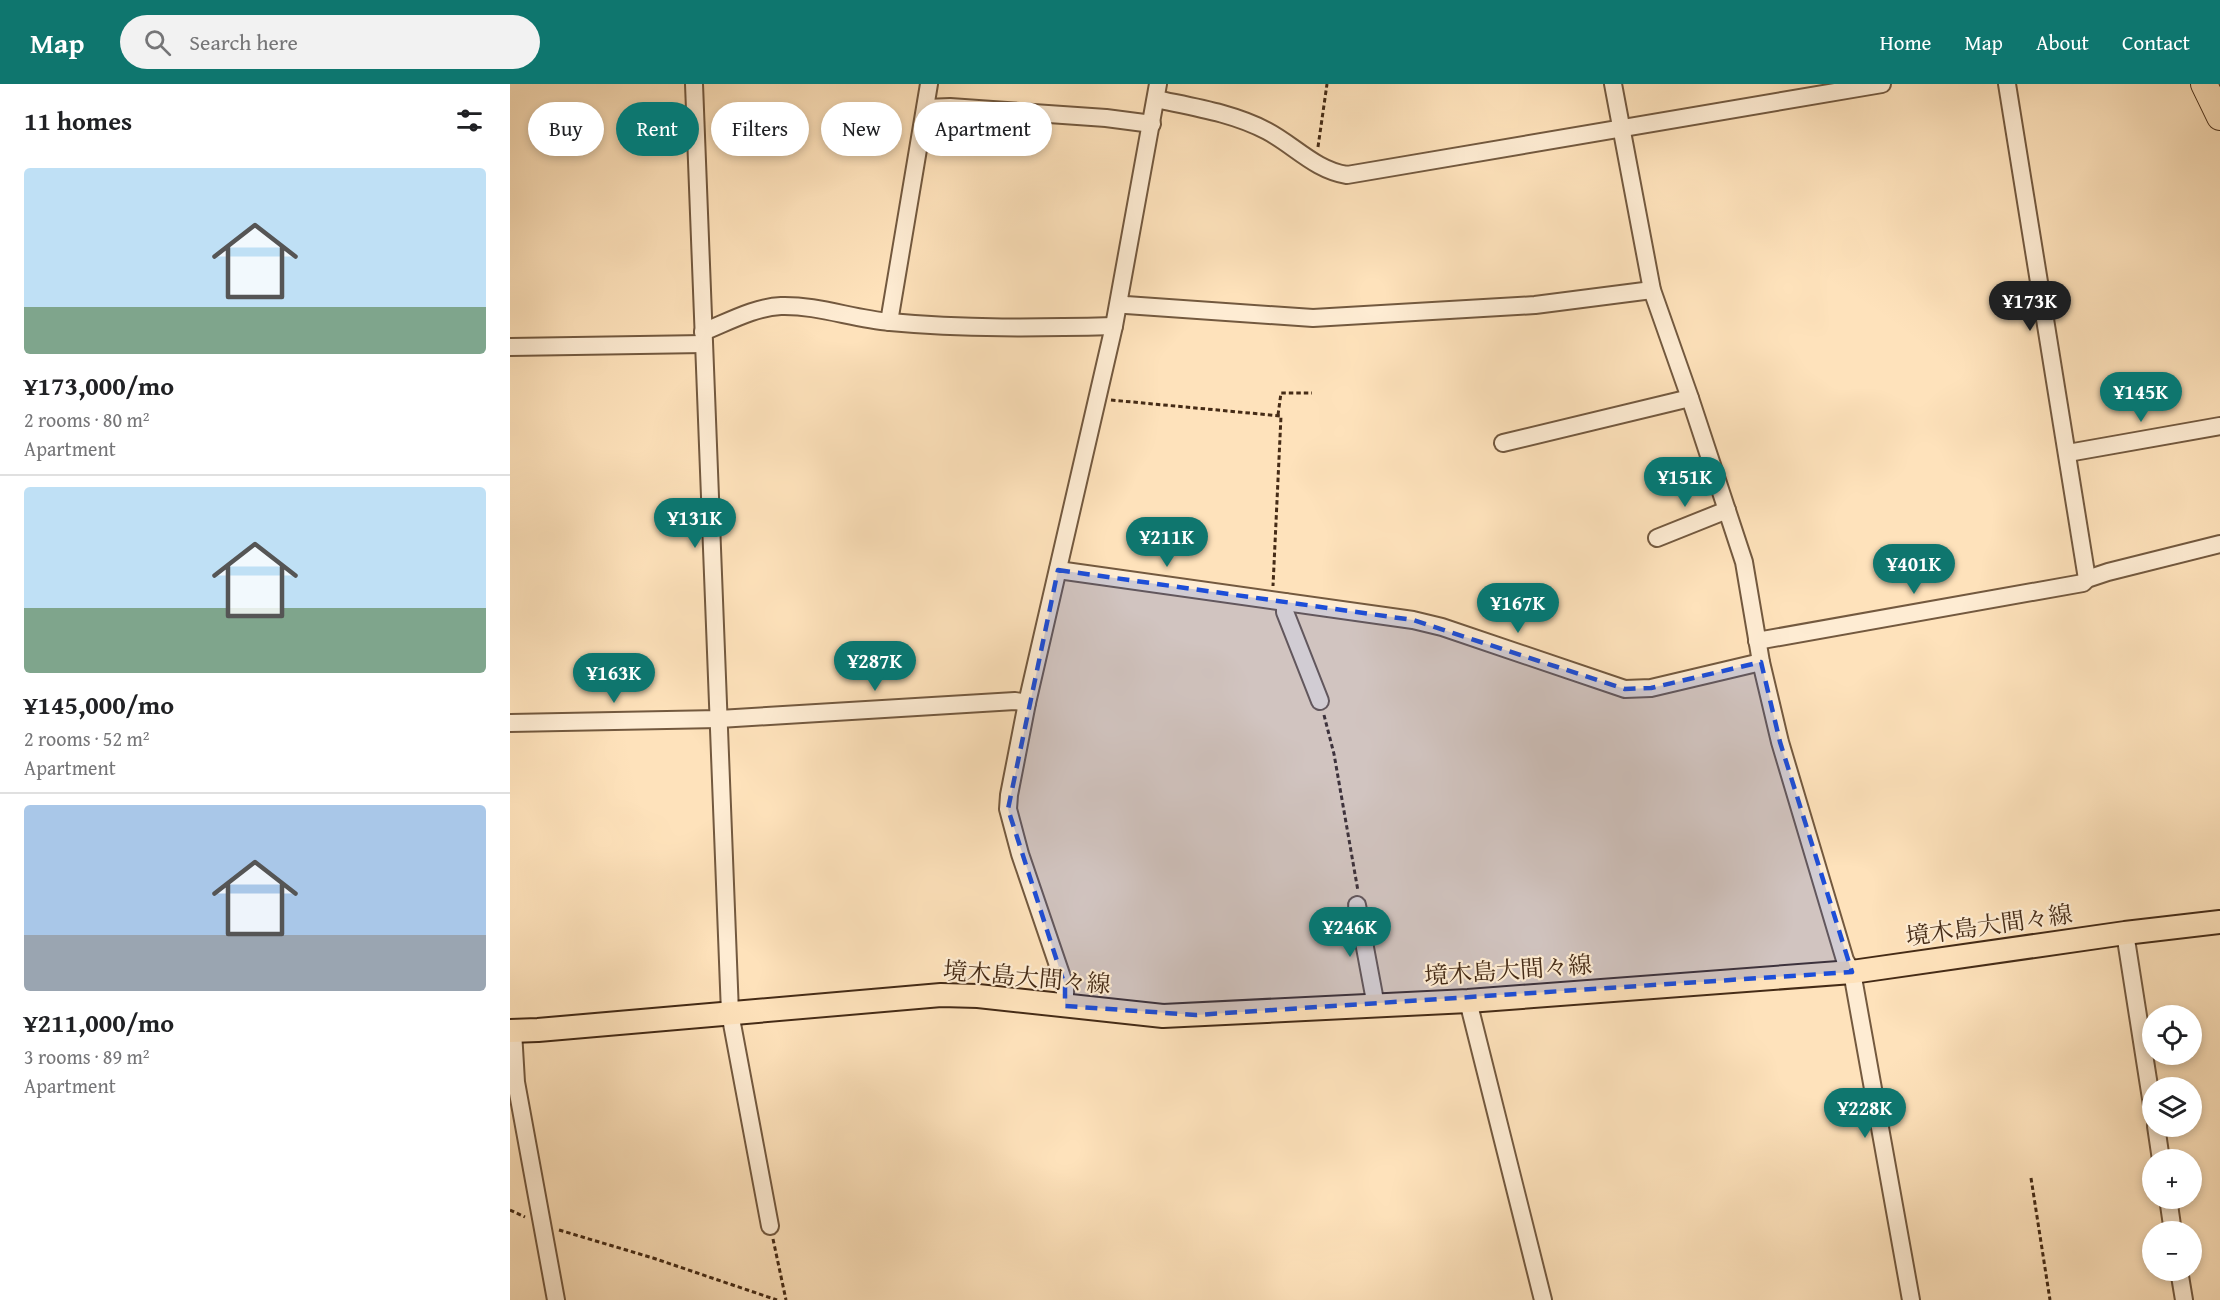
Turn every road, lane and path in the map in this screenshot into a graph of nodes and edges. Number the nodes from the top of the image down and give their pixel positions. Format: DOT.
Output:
graph roads {
  1 [pos="694,84"];
  2 [pos="929,84"];
  3 [pos="1327,84"];
  4 [pos="1613,84"];
  5 [pos="1882,84"];
  6 [pos="2007,84"];
  7 [pos="2204,84"];
  8 [pos="1157,91"];
  9 [pos="927,102"];
  10 [pos="1052,114"];
  11 [pos="2220,117"];
  12 [pos="1152,124"];
  13 [pos="1621,128"];
  14 [pos="918,156"];
  15 [pos="1315,163"];
  16 [pos="1652,290"];
  17 [pos="1119,303"];
  18 [pos="889,322"];
  19 [pos="1114,326"];
  20 [pos="704,338"];
  21 [pos="510,347"];
  22 [pos="1312,393"];
  23 [pos="1690,398"];
  24 [pos="1097,399"];
  25 [pos="1278,415"];
  26 [pos="2220,426"];
  27 [pos="1503,443"];
  28 [pos="2068,453"];
  29 [pos="1727,510"];
  30 [pos="1657,538"];
  31 [pos="2220,544"];
  32 [pos="1058,570"];
  33 [pos="2087,579"];
  34 [pos="1279,601"];
  35 [pos="1757,641"];
  36 [pos="1761,662"];
  37 [pos="1320,701"];
  38 [pos="1028,703"];
  39 [pos="719,719"];
  40 [pos="510,723"];
  41 [pos="1357,905"];
  42 [pos="2220,922"];
  43 [pos="2125,933"];
  44 [pos="1852,972"];
  45 [pos="1468,1001"];
  46 [pos="1065,1006"];
  47 [pos="1376,1006"];
  48 [pos="730,1013"];
  49 [pos="512,1031"];
  50 [pos="2148,1077"];
  51 [pos="2031,1178"];
  52 [pos="543,1224"];
  53 [pos="770,1226"];
  54 [pos="2181,1281"];
  55 [pos="556,1300"];
  56 [pos="777,1300"];
  57 [pos="786,1300"];
  58 [pos="1543,1300"];
  59 [pos="1911,1300"];
  60 [pos="2050,1300"];
  61 [pos="2184,1300"];
  1 -- 20 [label="street"];
  2 -- 9 [label="street"];
  3 -- 15 [label="path"];
  4 -- 13 [label="street"];
  5 -- 13 [label="street"];
  6 -- 28 [label="street"];
  7 -- 11 [label="highway"];
  8 -- 12 [label="street"];
  8 -- 15 [label="street"];
  10 -- 12 [label="street"];
  12 -- 17 [label="street"];
  13 -- 15 [label="street"];
  13 -- 16 [label="street"];
  14 -- 18 [label="street"];
  16 -- 17 [label="street"];
  16 -- 23 [label="street"];
  17 -- 19 [label="street"];
  18 -- 19 [label="street"];
  18 -- 20 [label="street"];
  19 -- 24 [label="street"];
  20 -- 21 [label="street"];
  20 -- 39 [label="street"];
  22 -- 25 [label="path"];
  23 -- 27 [label="street"];
  23 -- 29 [label="street"];
  24 -- 25 [label="path"];
  24 -- 32 [label="street"];
  25 -- 34 [label="path"];
  26 -- 28 [label="street"];
  28 -- 33 [label="street"];
  29 -- 30 [label="street"];
  29 -- 35 [label="street"];
  31 -- 33 [label="street"];
  32 -- 34 [label="street"];
  32 -- 38 [label="street"];
  33 -- 35 [label="street"];
  34 -- 36 [label="street"];
  34 -- 37 [label="street"];
  35 -- 36 [label="street"];
  36 -- 44 [label="street"];
  37 -- 41 [label="path"];
  38 -- 39 [label="street"];
  38 -- 46 [label="street"];
  39 -- 40 [label="street"];
  39 -- 48 [label="street"];
  41 -- 47 [label="street"];
  42 -- 43 [label="main road, 境木島大間々線"];
  43 -- 44 [label="main road, 境木島大間々線"];
  43 -- 50 [label="street"];
  44 -- 45 [label="main road, 境木島大間々線"];
  44 -- 59 [label="street"];
  45 -- 47 [label="main road, 境木島大間々線"];
  45 -- 58 [label="street"];
  46 -- 47 [label="main road, 境木島大間々線"];
  46 -- 48 [label="main road, 境木島大間々線"];
  48 -- 49 [label="main road, 境木島大間々線"];
  48 -- 53 [label="street"];
  49 -- 52 [label="street"];
  51 -- 60 [label="path"];
  52 -- 55 [label="street"];
  52 -- 56 [label="path"];
  53 -- 57 [label="path"];
  54 -- 61 [label="street"];
}
